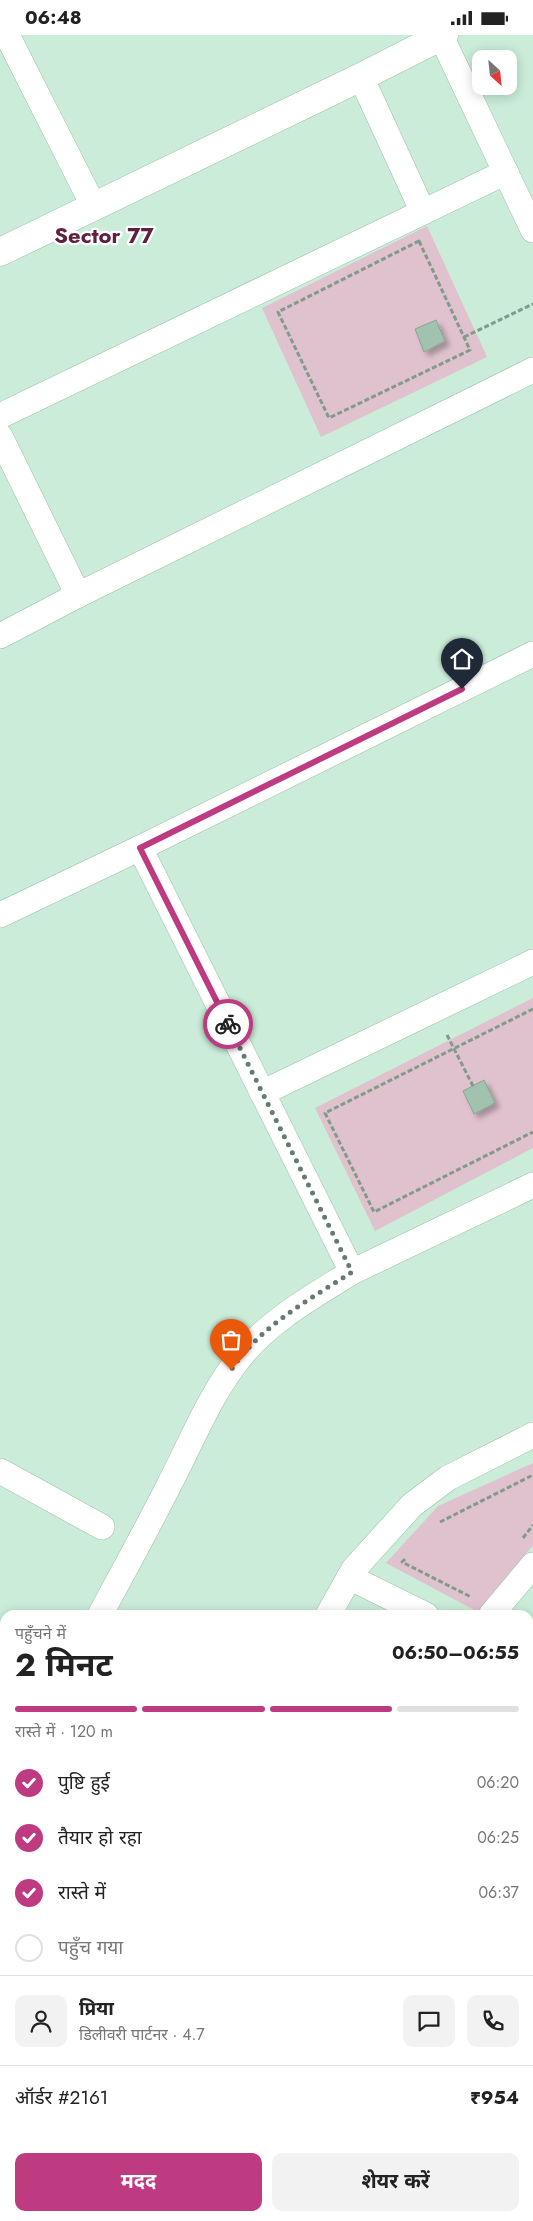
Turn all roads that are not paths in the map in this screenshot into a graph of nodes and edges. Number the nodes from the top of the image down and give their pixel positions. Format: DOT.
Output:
graph roads {
  1 [pos="7,35"];
  2 [pos="443,36"];
  3 [pos="361,77"];
  4 [pos="506,172"];
  5 [pos="93,205"];
  6 [pos="423,212"];
  7 [pos="533,230"];
  8 [pos="0,252"];
  9 [pos="530,378"];
  10 [pos="0,416"];
  11 [pos="0,436"];
  12 [pos="78,595"];
  13 [pos="0,636"];
  14 [pos="533,654"];
  15 [pos="140,848"];
  16 [pos="0,915"];
  17 [pos="533,963"];
  18 [pos="262,1093"];
  19 [pos="533,1185"];
  20 [pos="352,1272"];
  21 [pos="533,1435"];
  22 [pos="0,1471"];
  23 [pos="102,1527"];
  24 [pos="533,1565"];
  25 [pos="349,1577"];
  26 [pos="483,1607"];
  27 [pos="103,1610"];
  28 [pos="331,1610"];
  29 [pos="416,1610"];
  1 -- 5 [label="street"];
  2 -- 3 [label="street"];
  2 -- 4 [label="street"];
  3 -- 5 [label="street"];
  3 -- 6 [label="street"];
  4 -- 6 [label="street"];
  4 -- 7 [label="street"];
  5 -- 8 [label="street"];
  6 -- 10 [label="street"];
  9 -- 12 [label="street"];
  11 -- 12 [label="street"];
  12 -- 13 [label="street"];
  14 -- 15 [label="street"];
  15 -- 16 [label="street"];
  15 -- 18 [label="street"];
  17 -- 18 [label="street"];
  18 -- 20 [label="street"];
  19 -- 20 [label="street"];
  20 -- 27 [label="street"];
  21 -- 25 [label="street"];
  22 -- 23 [label="street"];
  24 -- 26 [label="street"];
  25 -- 28 [label="street"];
  25 -- 29 [label="street"];
}
